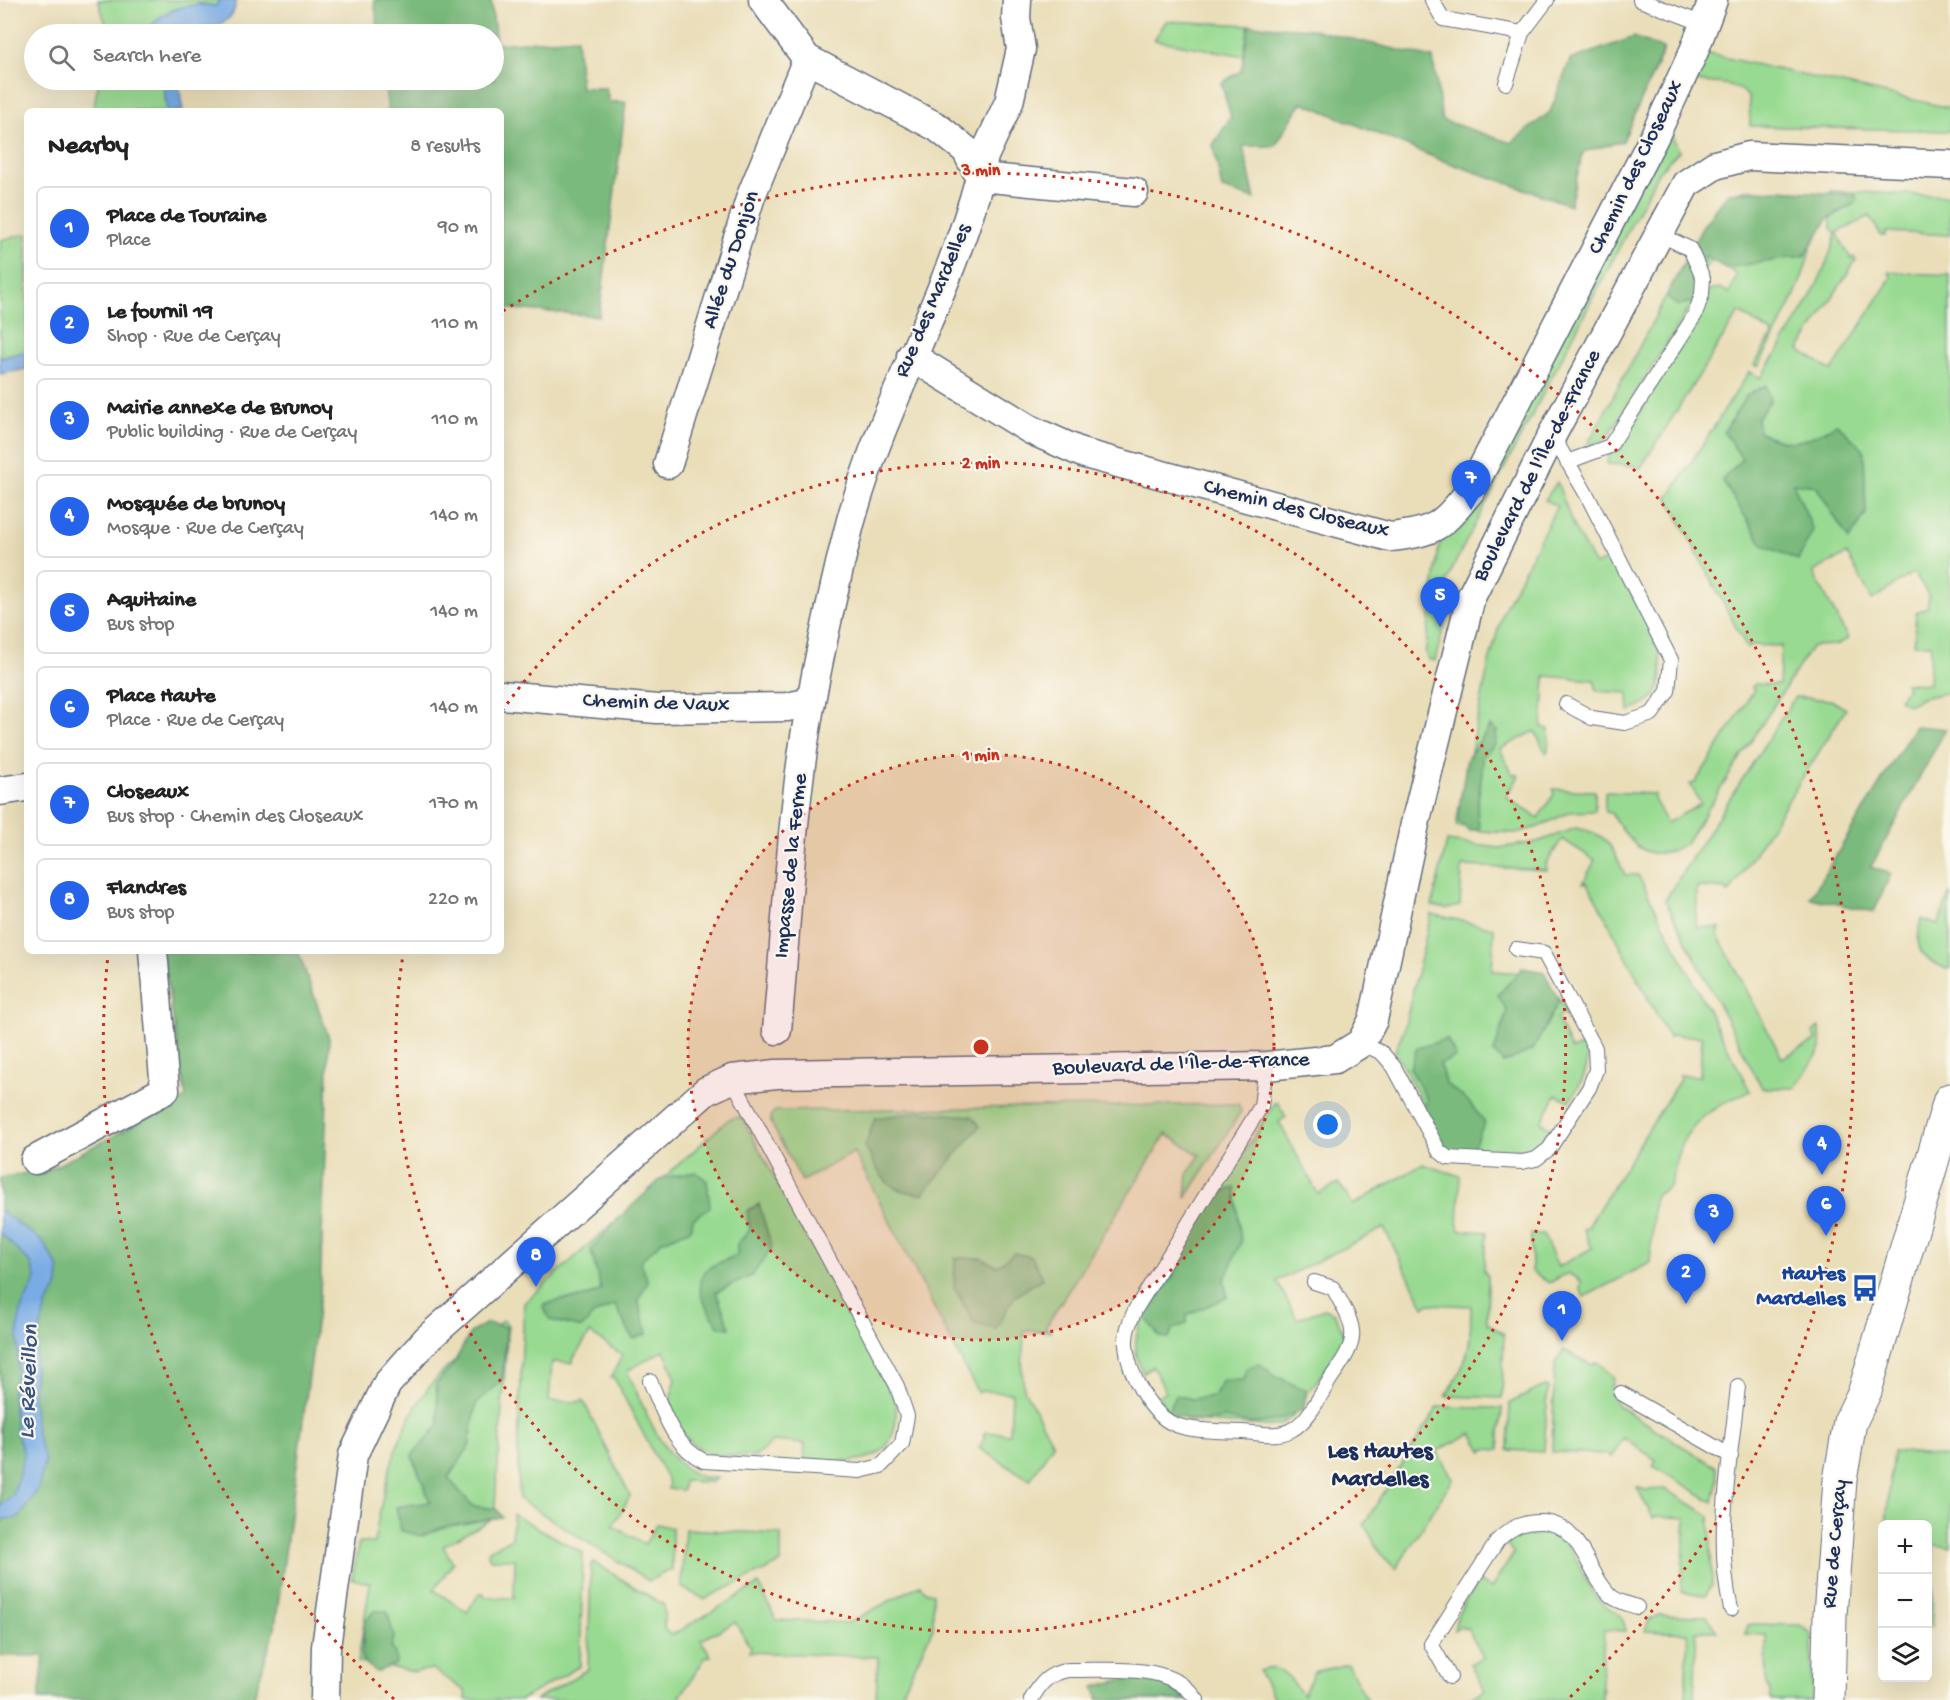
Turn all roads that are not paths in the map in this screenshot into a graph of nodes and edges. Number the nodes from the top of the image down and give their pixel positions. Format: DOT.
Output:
graph roads {
  1 [pos="763,0"];
  2 [pos="1017,0"];
  3 [pos="1432,0"];
  4 [pos="1547,0"];
  5 [pos="1640,0"];
  6 [pos="1708,12"];
  7 [pos="1522,33"];
  8 [pos="807,59"];
  9 [pos="1506,83"];
  10 [pos="1950,165"];
  11 [pos="980,177"];
  12 [pos="1134,192"];
  13 [pos="1659,234"];
  14 [pos="911,356"];
  15 [pos="1552,435"];
  16 [pos="1568,462"];
  17 [pos="668,464"];
  18 [pos="504,695"];
  19 [pos="811,702"];
  20 [pos="1566,704"];
  21 [pos="24,787"];
  22 [pos="0,791"];
  23 [pos="1516,949"];
  24 [pos="153,954"];
  25 [pos="777,1030"];
  26 [pos="1361,1042"];
  27 [pos="1266,1066"];
  28 [pos="732,1079"];
  29 [pos="1950,1100"];
  30 [pos="35,1160"];
  31 [pos="1314,1282"];
  32 [pos="650,1381"];
  33 [pos="1738,1386"];
  34 [pos="1865,1391"];
  35 [pos="1621,1393"];
  36 [pos="1731,1456"];
  37 [pos="1637,1608"];
  38 [pos="1731,1609"];
  39 [pos="1450,1677"];
  40 [pos="325,1700"];
  41 [pos="1031,1700"];
  42 [pos="1197,1700"];
  43 [pos="1828,1700"];
  44 [pos="1843,1700"];
  1 -- 8 [label="street"];
  2 -- 11 [label="street, Rue des Mardelles"];
  3 -- 7 [label="lane"];
  4 -- 7 [label="lane"];
  5 -- 6 [label="lane"];
  6 -- 14 [label="street, Chemin des Closeaux"];
  7 -- 9 [label="lane"];
  8 -- 11 [label="street"];
  8 -- 17 [label="street, Allée du Donjon"];
  10 -- 13 [label="street, Boulevard de l'Île-de-France"];
  11 -- 12 [label="street"];
  11 -- 14 [label="street, Rue des Mardelles"];
  13 -- 15 [label="street, Boulevard de l'Île-de-France"];
  13 -- 16 [label="lane"];
  14 -- 19 [label="street, Rue des Mardelles"];
  15 -- 16 [label="lane"];
  15 -- 26 [label="street, Boulevard de l'Île-de-France"];
  16 -- 20 [label="lane"];
  18 -- 19 [label="street, Chemin de Vaux"];
  19 -- 25 [label="street, Impasse de la Ferme"];
  21 -- 22 [label="street"];
  23 -- 26 [label="lane"];
  24 -- 30 [label="street"];
  26 -- 27 [label="street, Boulevard de l'Île-de-France"];
  27 -- 28 [label="street, Boulevard de l'Île-de-France"];
  27 -- 31 [label="lane"];
  28 -- 32 [label="lane"];
  28 -- 40 [label="street, Boulevard de l'Île-de-France"];
  29 -- 34 [label="street, Rue de Cerçay"];
  33 -- 36 [label="lane"];
  34 -- 43 [label="street, Rue de Cerçay"];
  34 -- 44 [label="street, Rue de Cerçay"];
  35 -- 36 [label="lane"];
  36 -- 38 [label="lane"];
  37 -- 39 [label="lane"];
  41 -- 42 [label="lane"];
}
